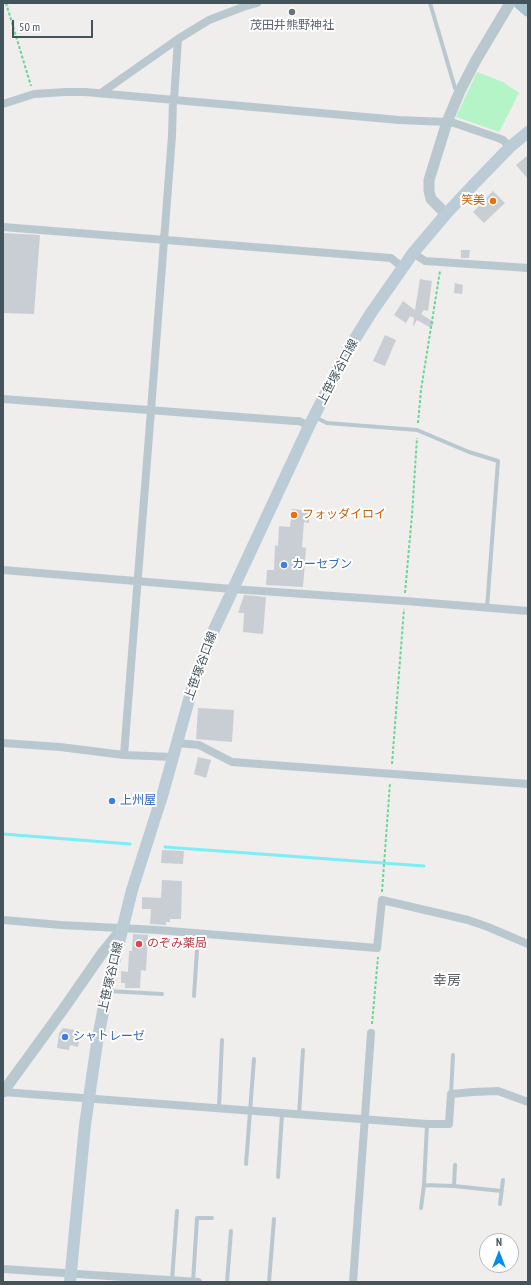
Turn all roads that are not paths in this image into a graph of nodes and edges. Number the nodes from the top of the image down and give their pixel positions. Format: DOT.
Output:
graph roads {
  1 [pos="228,3"];
  2 [pos="257,3"];
  3 [pos="430,3"];
  4 [pos="510,3"];
  5 [pos="520,3"];
  6 [pos="528,10"];
  7 [pos="231,11"];
  8 [pos="178,39"];
  9 [pos="460,91"];
  10 [pos="101,93"];
  11 [pos="173,100"];
  12 [pos="3,104"];
  13 [pos="447,122"];
  14 [pos="526,137"];
  15 [pos="510,147"];
  16 [pos="446,214"];
  17 [pos="3,227"];
  18 [pos="164,240"];
  19 [pos="413,253"];
  20 [pos="403,268"];
  21 [pos="528,268"];
  22 [pos="3,399"];
  23 [pos="151,410"];
  24 [pos="312,421"];
  25 [pos="3,570"];
  26 [pos="137,581"];
  27 [pos="232,589"];
  28 [pos="486,608"];
  29 [pos="528,611"];
  30 [pos="3,743"];
  31 [pos="177,743"];
  32 [pos="124,755"];
  33 [pos="173,757"];
  34 [pos="528,784"];
  35 [pos="3,920"];
  36 [pos="123,928"];
  37 [pos="198,934"];
  38 [pos="528,944"];
  39 [pos="107,991"];
  40 [pos="162,994"];
  41 [pos="194,996"];
  42 [pos="371,1033"];
  43 [pos="222,1040"];
  44 [pos="303,1050"];
  45 [pos="453,1055"];
  46 [pos="254,1059"];
  47 [pos="3,1092"];
  48 [pos="451,1094"];
  49 [pos="89,1099"];
  50 [pos="528,1102"];
  51 [pos="219,1108"];
  52 [pos="250,1111"];
  53 [pos="282,1114"];
  54 [pos="299,1115"];
  55 [pos="364,1120"];
  56 [pos="427,1124"];
  57 [pos="246,1164"];
  58 [pos="456,1165"];
  59 [pos="278,1177"];
  60 [pos="503,1180"];
  61 [pos="424,1185"];
  62 [pos="454,1186"];
  63 [pos="502,1191"];
  64 [pos="500,1204"];
  65 [pos="421,1208"];
  66 [pos="177,1211"];
  67 [pos="212,1218"];
  68 [pos="274,1220"];
  69 [pos="231,1231"];
  70 [pos="3,1269"];
  71 [pos="70,1278"];
  72 [pos="172,1280"];
  73 [pos="193,1282"];
  74 [pos="198,1282"];
  75 [pos="227,1282"];
  76 [pos="269,1282"];
  77 [pos="353,1282"];
  1 -- 7 [label="street"];
  2 -- 7 [label="street"];
  3 -- 9 [label="lane"];
  4 -- 9 [label="street"];
  5 -- 6 [label="main road"];
  7 -- 8 [label="street"];
  8 -- 10 [label="street"];
  8 -- 11 [label="street"];
  9 -- 13 [label="street"];
  10 -- 11 [label="street"];
  10 -- 12 [label="street"];
  11 -- 13 [label="street"];
  11 -- 18 [label="street"];
  13 -- 15 [label="street"];
  13 -- 16 [label="street"];
  14 -- 15 [label="main road, 上笹塚谷口線"];
  15 -- 16 [label="main road, 上笹塚谷口線"];
  16 -- 19 [label="main road, 上笹塚谷口線"];
  17 -- 18 [label="street"];
  18 -- 20 [label="street"];
  18 -- 23 [label="street"];
  19 -- 20 [label="main road, 上笹塚谷口線"];
  19 -- 21 [label="street"];
  20 -- 24 [label="main road, 上笹塚谷口線"];
  22 -- 23 [label="street"];
  23 -- 24 [label="street"];
  23 -- 26 [label="street"];
  24 -- 27 [label="main road, 上笹塚谷口線"];
  24 -- 28 [label="lane"];
  25 -- 26 [label="street"];
  26 -- 27 [label="street"];
  26 -- 32 [label="street"];
  27 -- 28 [label="street"];
  27 -- 31 [label="main road, 上笹塚谷口線"];
  28 -- 29 [label="street"];
  30 -- 32 [label="street"];
  31 -- 33 [label="main road, 上笹塚谷口線"];
  31 -- 34 [label="street"];
  32 -- 33 [label="street"];
  33 -- 36 [label="main road, 上笹塚谷口線"];
  35 -- 36 [label="street"];
  36 -- 37 [label="street"];
  36 -- 39 [label="main road, 上笹塚谷口線"];
  36 -- 47 [label="street"];
  37 -- 38 [label="street"];
  37 -- 41 [label="lane"];
  39 -- 40 [label="lane"];
  39 -- 49 [label="main road, 上笹塚谷口線"];
  42 -- 55 [label="street"];
  43 -- 51 [label="lane"];
  44 -- 54 [label="lane"];
  45 -- 48 [label="lane"];
  46 -- 52 [label="lane"];
  47 -- 49 [label="street"];
  48 -- 50 [label="street"];
  48 -- 56 [label="street"];
  49 -- 51 [label="street"];
  49 -- 71 [label="main road, 上笹塚谷口線"];
  51 -- 52 [label="street"];
  52 -- 53 [label="street"];
  52 -- 57 [label="lane"];
  53 -- 54 [label="street"];
  53 -- 59 [label="lane"];
  54 -- 55 [label="street"];
  55 -- 56 [label="street"];
  55 -- 77 [label="street"];
  56 -- 61 [label="lane"];
  58 -- 62 [label="lane"];
  60 -- 63 [label="lane"];
  61 -- 62 [label="lane"];
  61 -- 65 [label="lane"];
  62 -- 63 [label="lane"];
  63 -- 64 [label="lane"];
  66 -- 72 [label="lane"];
  67 -- 73 [label="lane"];
  68 -- 76 [label="lane"];
  69 -- 75 [label="lane"];
  70 -- 71 [label="street"];
  71 -- 72 [label="street"];
  72 -- 73 [label="street"];
  73 -- 74 [label="street"];
}
